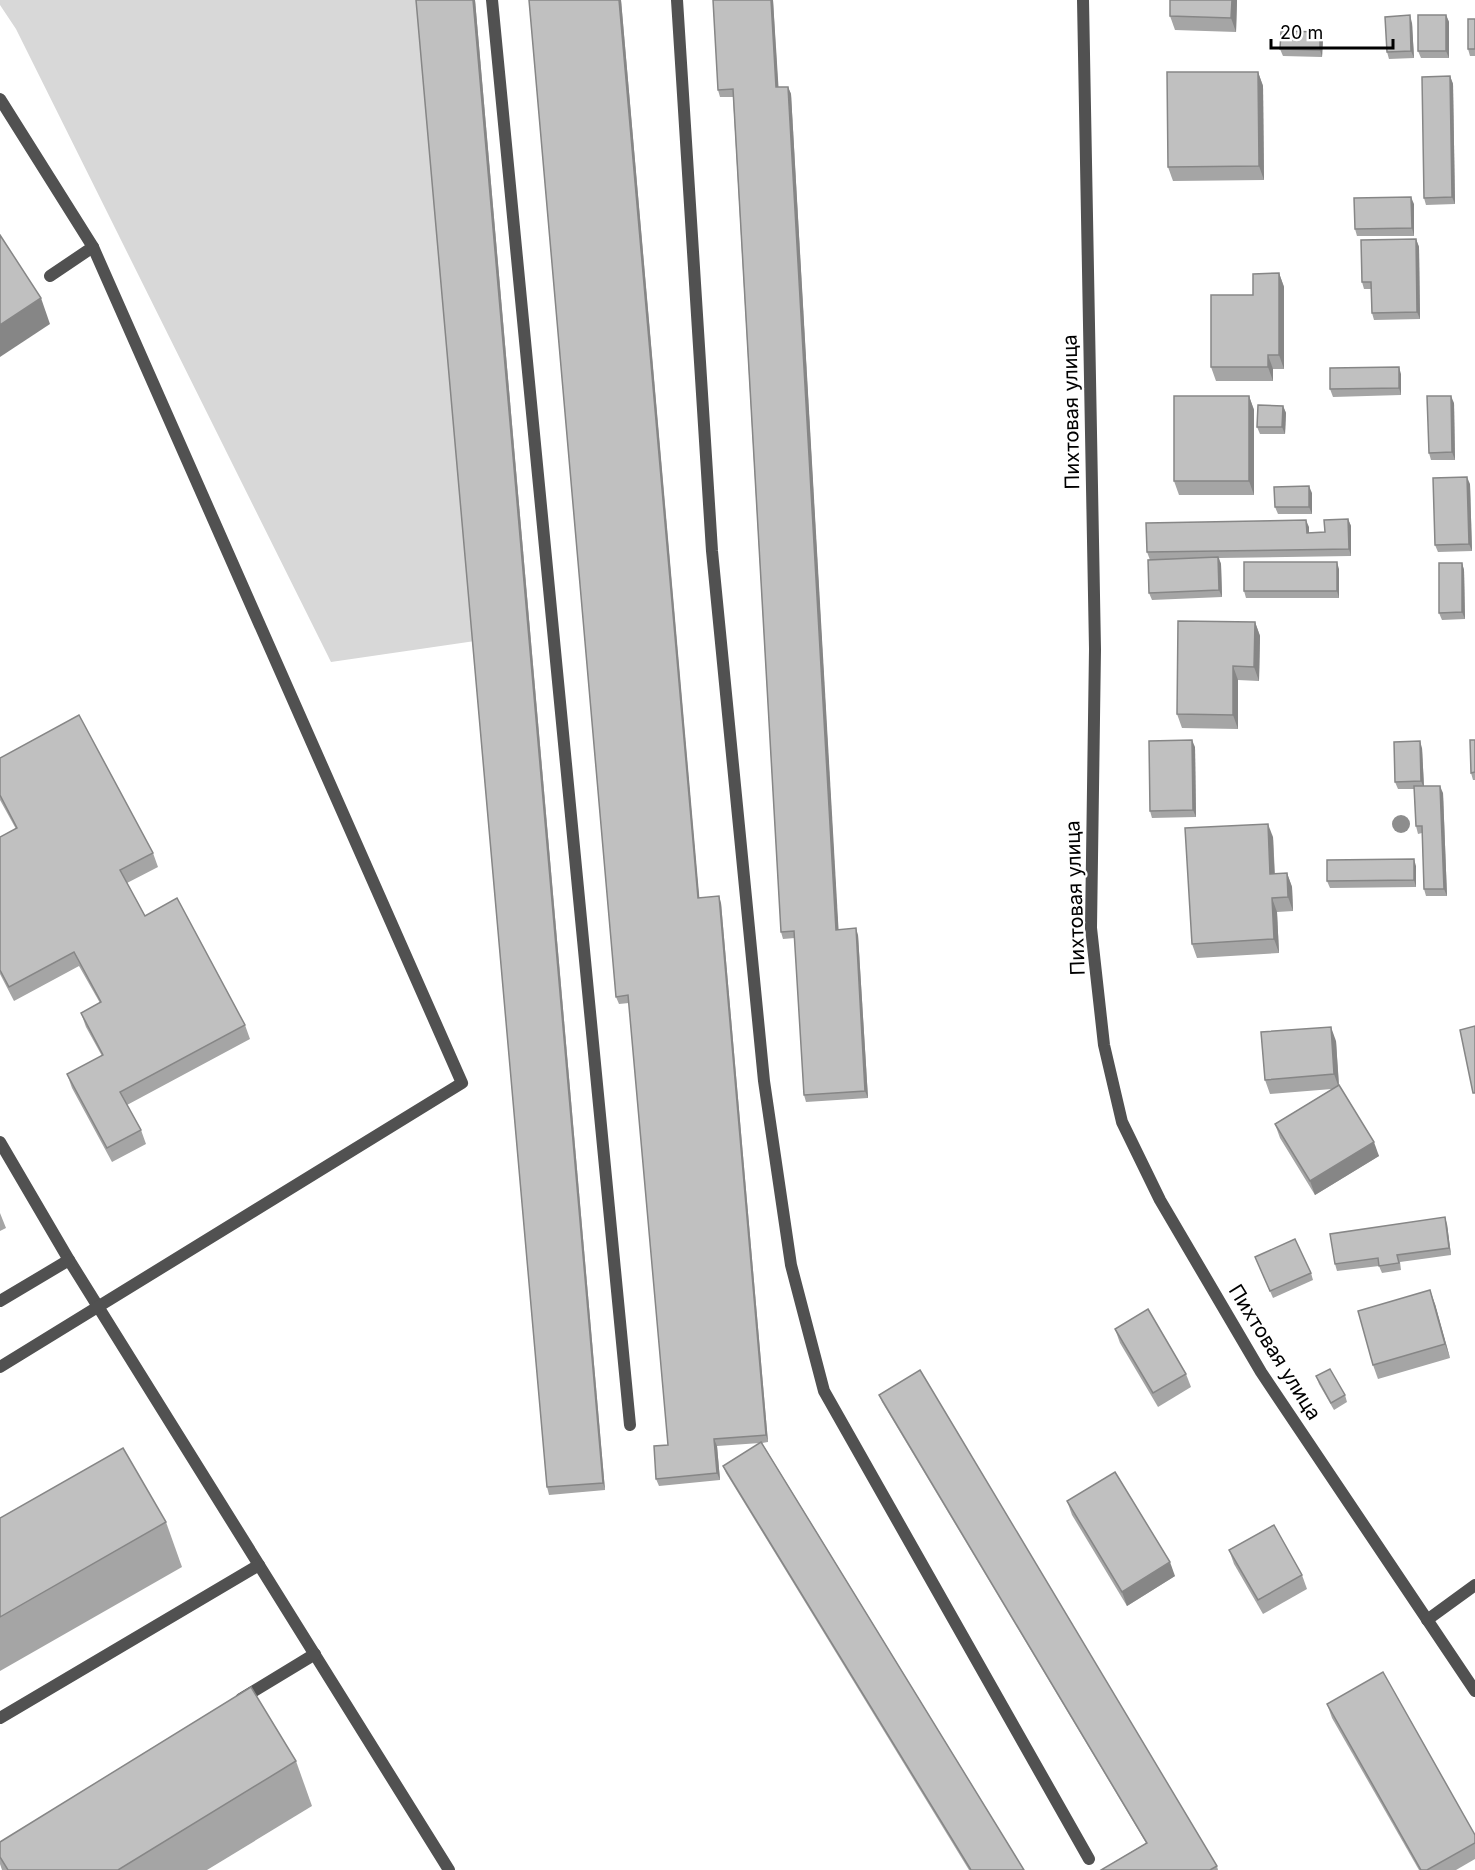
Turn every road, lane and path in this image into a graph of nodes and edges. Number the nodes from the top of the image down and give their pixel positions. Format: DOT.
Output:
graph roads {
  1 [pos="492,0"];
  2 [pos="677,0"];
  3 [pos="1083,0"];
  4 [pos="0,99"];
  5 [pos="93,247"];
  6 [pos="50,276"];
  7 [pos="0,1142"];
  8 [pos="69,1260"];
  9 [pos="0,1301"];
  10 [pos="100,1307"];
  11 [pos="0,1367"];
  12 [pos="630,1425"];
  13 [pos="259,1565"];
  14 [pos="1475,1585"];
  15 [pos="1427,1620"];
  16 [pos="315,1654"];
  17 [pos="1475,1691"];
  18 [pos="226,1708"];
  19 [pos="0,1718"];
  20 [pos="1089,1859"];
  21 [pos="449,1870"];
  1 -- 12 [label="street"];
  2 -- 20 [label="street"];
  3 -- 15 [label="street, Пихтовая улица"];
  4 -- 5 [label="street"];
  5 -- 6 [label="street"];
  5 -- 10 [label="street"];
  7 -- 8 [label="street"];
  8 -- 9 [label="street"];
  8 -- 10 [label="street"];
  10 -- 11 [label="street"];
  10 -- 13 [label="street"];
  13 -- 16 [label="street"];
  13 -- 19 [label="street"];
  14 -- 15 [label="street"];
  15 -- 17 [label="street, Пихтовая улица"];
  16 -- 18 [label="street"];
  16 -- 21 [label="street"];
}
